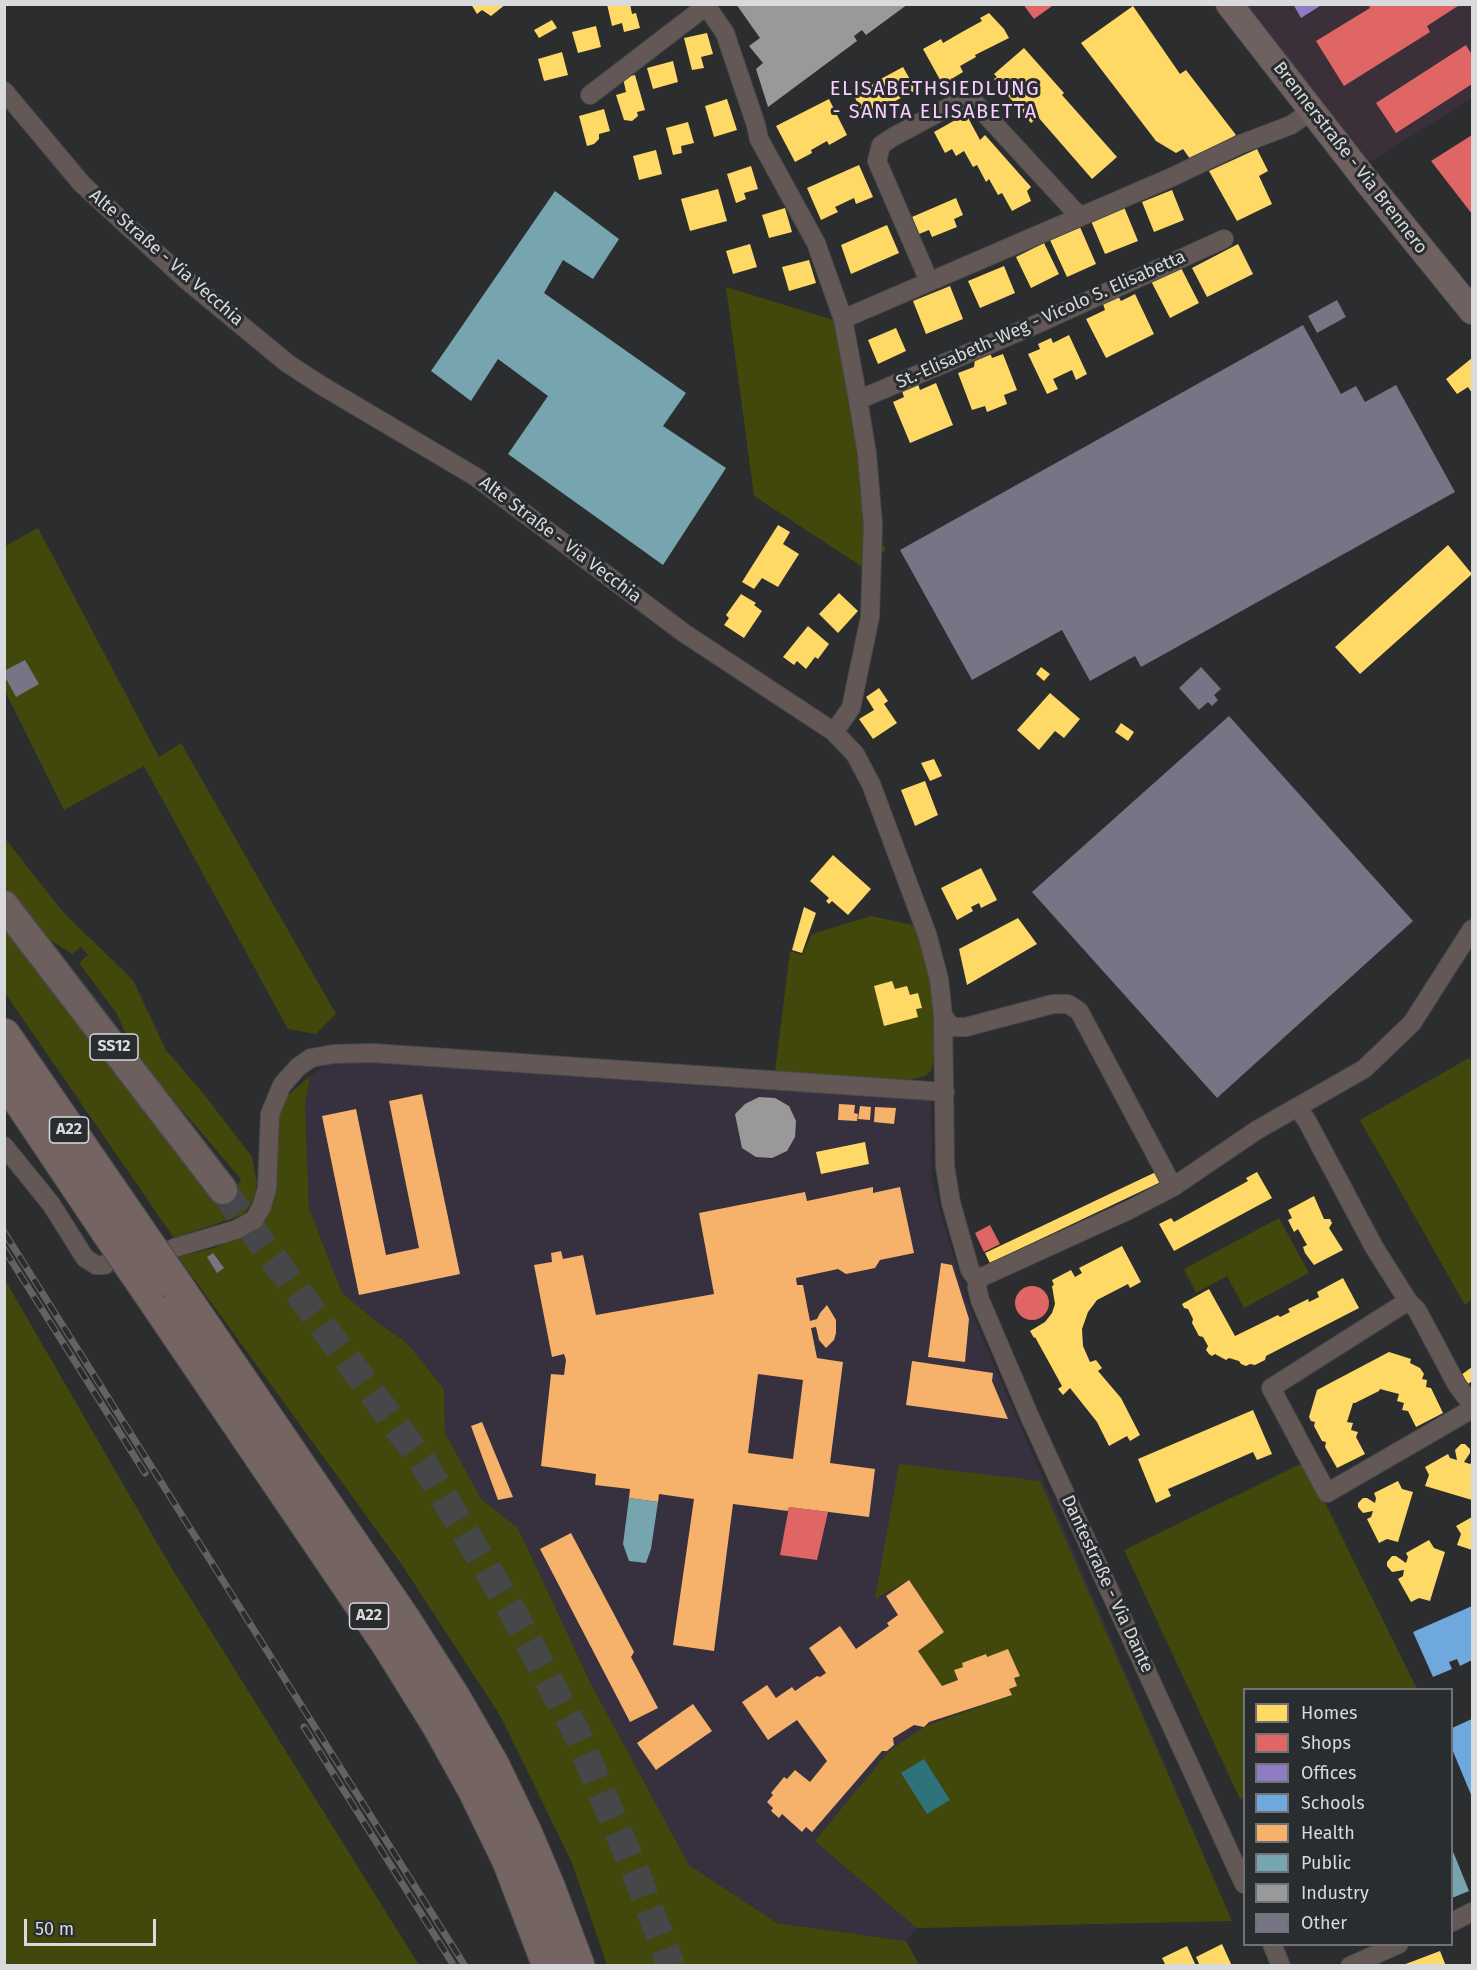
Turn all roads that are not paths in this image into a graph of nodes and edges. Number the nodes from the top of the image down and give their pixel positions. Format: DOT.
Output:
graph roads {
  1 [pos="1229,4"];
  2 [pos="706,5"];
  3 [pos="4,91"];
  4 [pos="590,95"];
  5 [pos="1311,111"];
  6 [pos="1080,217"];
  7 [pos="1224,239"];
  8 [pos="929,281"];
  9 [pos="1473,311"];
  10 [pos="843,319"];
  11 [pos="858,400"];
  12 [pos="834,732"];
  13 [pos="4,905"];
  14 [pos="1473,929"];
  15 [pos="943,1016"];
  16 [pos="4,1035"];
  17 [pos="4,1077"];
  18 [pos="945,1092"];
  19 [pos="1298,1108"];
  20 [pos="4,1146"];
  21 [pos="1173,1187"];
  22 [pos="223,1190"];
  23 [pos="121,1228"];
  24 [pos="174,1248"];
  25 [pos="105,1265"];
  26 [pos="978,1281"];
  27 [pos="162,1289"];
  28 [pos="1408,1301"];
  29 [pos="1473,1407"];
  30 [pos="1243,1880"];
  31 [pos="1473,1912"];
  32 [pos="1453,1922"];
  33 [pos="1394,1946"];
  34 [pos="549,1965"];
  35 [pos="578,1965"];
  36 [pos="1350,1965"];
  1 -- 5 [label="main road, Brennerstraße - Via Brennero"];
  2 -- 4 [label="street"];
  2 -- 10 [label="street"];
  3 -- 12 [label="street, Alte Straße - Via Vecchia"];
  5 -- 6 [label="street"];
  5 -- 9 [label="main road, Brennerstraße - Via Brennero"];
  6 -- 8 [label="street"];
  6 -- 8 [label="street"];
  7 -- 11 [label="street, St.-Elisabeth-Weg - Vicolo S. Elisabetta"];
  8 -- 10 [label="street"];
  10 -- 11 [label="street"];
  11 -- 12 [label="street"];
  12 -- 15 [label="street, Alte Straße - Via Vecchia"];
  13 -- 22 [label="main road, SS12"];
  14 -- 19 [label="street"];
  15 -- 18 [label="street, Alte Straße - Via Vecchia"];
  15 -- 21 [label="street"];
  16 -- 23 [label="highway, A22"];
  17 -- 23 [label="highway, A22"];
  18 -- 24 [label="street"];
  18 -- 26 [label="street, Dantestraße - Via Dante"];
  19 -- 21 [label="street"];
  19 -- 28 [label="street"];
  20 -- 25 [label="street"];
  21 -- 26 [label="street"];
  23 -- 27 [label="highway, A22, bridge"];
  26 -- 30 [label="street, Dantestraße - Via Dante"];
  27 -- 34 [label="highway, A22"];
  27 -- 35 [label="highway, A22"];
  28 -- 29 [label="street"];
  28 -- 29 [label="street"];
  31 -- 32 [label="street"];
  33 -- 36 [label="street"];
}
